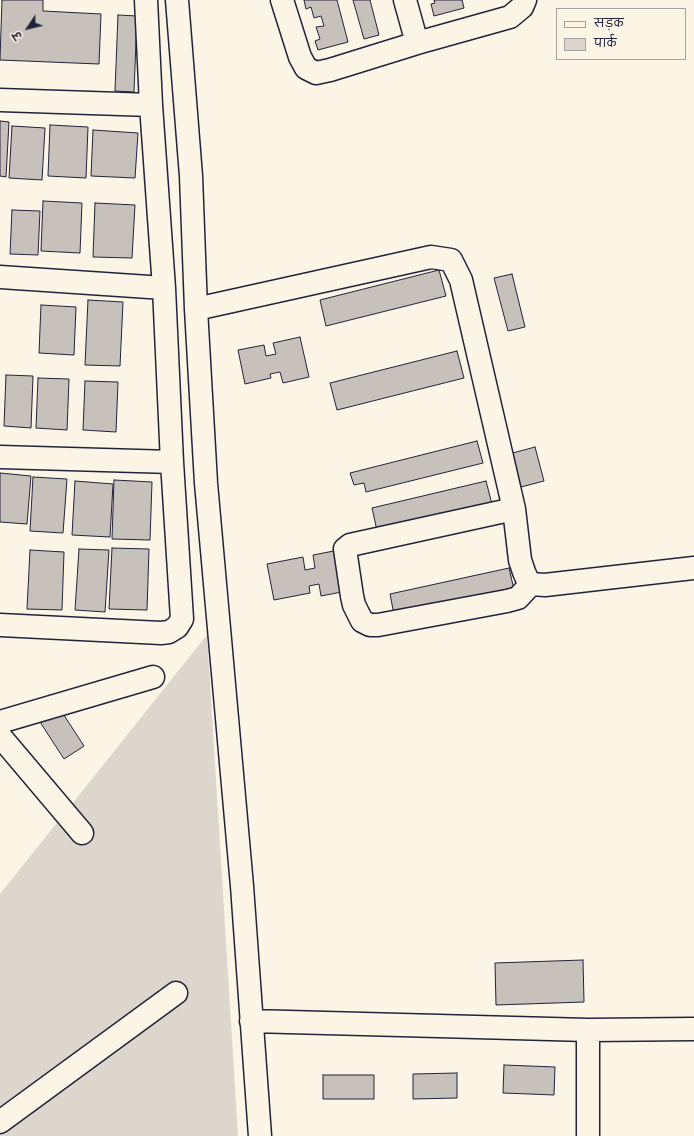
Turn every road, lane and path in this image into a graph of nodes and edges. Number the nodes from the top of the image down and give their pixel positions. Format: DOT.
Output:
graph roads {
  1 [pos="146,0"];
  2 [pos="177,0"];
  3 [pos="282,0"];
  4 [pos="405,0"];
  5 [pos="525,0"];
  6 [pos="417,43"];
  7 [pos="0,100"];
  8 [pos="151,105"];
  9 [pos="0,277"];
  10 [pos="164,288"];
  11 [pos="196,309"];
  12 [pos="0,456"];
  13 [pos="172,462"];
  14 [pos="514,509"];
  15 [pos="694,568"];
  16 [pos="532,584"];
  17 [pos="0,625"];
  18 [pos="153,677"];
  19 [pos="0,722"];
  20 [pos="0,736"];
  21 [pos="82,833"];
  22 [pos="176,993"];
  23 [pos="251,1021"];
  24 [pos="694,1029"];
  25 [pos="588,1030"];
  26 [pos="0,1122"];
  27 [pos="260,1136"];
  28 [pos="588,1136"];
  1 -- 8 [label="street"];
  2 -- 11 [label="street"];
  3 -- 6 [label="street"];
  4 -- 6 [label="street"];
  5 -- 6 [label="street"];
  7 -- 8 [label="street"];
  8 -- 10 [label="street"];
  9 -- 10 [label="street"];
  10 -- 13 [label="street"];
  11 -- 14 [label="street"];
  11 -- 23 [label="street"];
  12 -- 13 [label="street"];
  13 -- 17 [label="street"];
  14 -- 16 [label="street"];
  14 -- 16 [label="street"];
  15 -- 16 [label="street"];
  18 -- 19 [label="street"];
  20 -- 21 [label="street"];
  22 -- 26 [label="street"];
  23 -- 25 [label="street"];
  23 -- 27 [label="street"];
  24 -- 25 [label="street"];
  25 -- 28 [label="street"];
}
